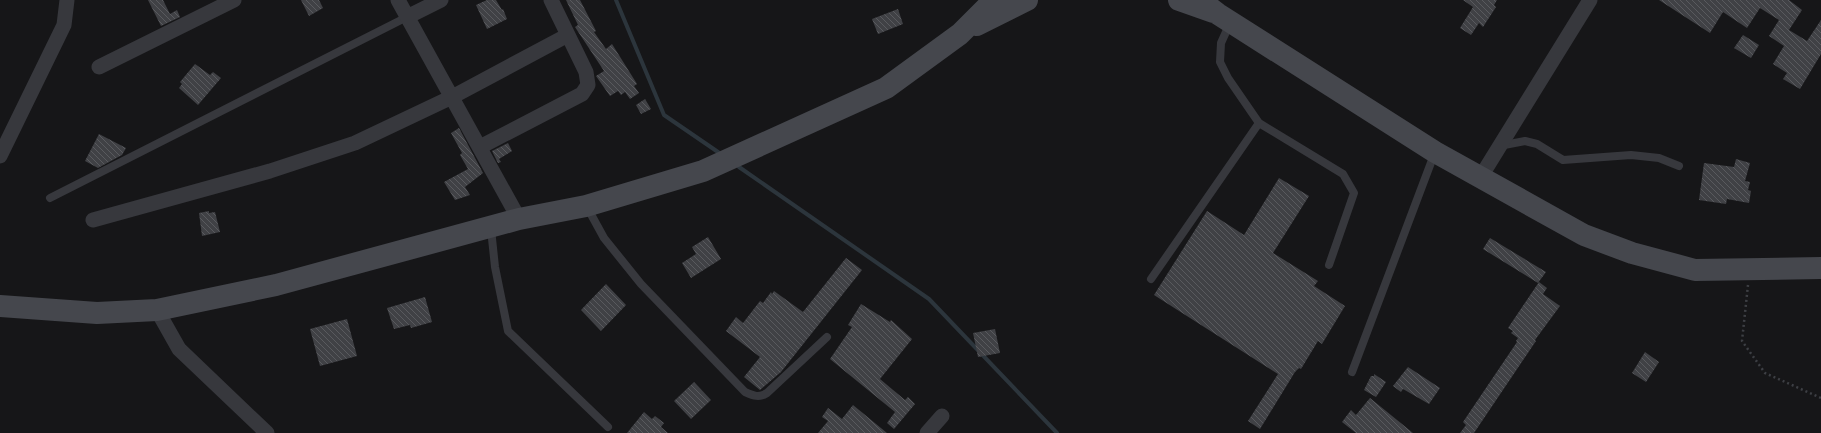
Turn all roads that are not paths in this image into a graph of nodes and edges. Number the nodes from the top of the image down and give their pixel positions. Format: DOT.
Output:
graph roads {
  1 [pos="67,0"];
  2 [pos="234,0"];
  3 [pos="398,0"];
  4 [pos="441,0"];
  5 [pos="551,0"];
  6 [pos="994,0"];
  7 [pos="1027,0"];
  8 [pos="1179,0"];
  9 [pos="1200,0"];
  10 [pos="1590,0"];
  11 [pos="407,17"];
  12 [pos="1224,17"];
  13 [pos="960,34"];
  14 [pos="568,35"];
  15 [pos="99,67"];
  16 [pos="452,97"];
  17 [pos="1259,123"];
  18 [pos="480,146"];
  19 [pos="1500,146"];
  20 [pos="1435,152"];
  21 [pos="0,156"];
  22 [pos="1679,166"];
  23 [pos="1480,178"];
  24 [pos="50,198"];
  25 [pos="586,206"];
  26 [pos="519,219"];
  27 [pos="93,220"];
  28 [pos="490,228"];
  29 [pos="1329,265"];
  30 [pos="1821,268"];
  31 [pos="1151,280"];
  32 [pos="0,306"];
  33 [pos="157,310"];
  34 [pos="827,337"];
  35 [pos="1352,372"];
  36 [pos="942,416"];
  37 [pos="608,427"];
  38 [pos="267,433"];
  39 [pos="927,433"];
  1 -- 21 [label="street"];
  2 -- 15 [label="street"];
  3 -- 11 [label="street"];
  4 -- 11 [label="street"];
  5 -- 14 [label="street"];
  6 -- 13 [label="main road"];
  7 -- 13 [label="main road"];
  8 -- 12 [label="main road"];
  9 -- 12 [label="main road"];
  10 -- 19 [label="street"];
  11 -- 16 [label="street"];
  11 -- 24 [label="lane"];
  12 -- 17 [label="lane"];
  12 -- 20 [label="main road"];
  13 -- 25 [label="main road"];
  14 -- 16 [label="street"];
  14 -- 18 [label="street"];
  16 -- 18 [label="street"];
  16 -- 27 [label="street"];
  17 -- 29 [label="lane"];
  17 -- 31 [label="lane"];
  18 -- 26 [label="street"];
  19 -- 22 [label="lane"];
  19 -- 23 [label="street"];
  20 -- 23 [label="main road"];
  20 -- 35 [label="lane"];
  23 -- 30 [label="main road"];
  25 -- 26 [label="main road"];
  25 -- 34 [label="lane"];
  26 -- 28 [label="main road"];
  28 -- 33 [label="main road"];
  28 -- 37 [label="lane"];
  32 -- 33 [label="main road"];
  33 -- 38 [label="street"];
  36 -- 39 [label="street"];
}
